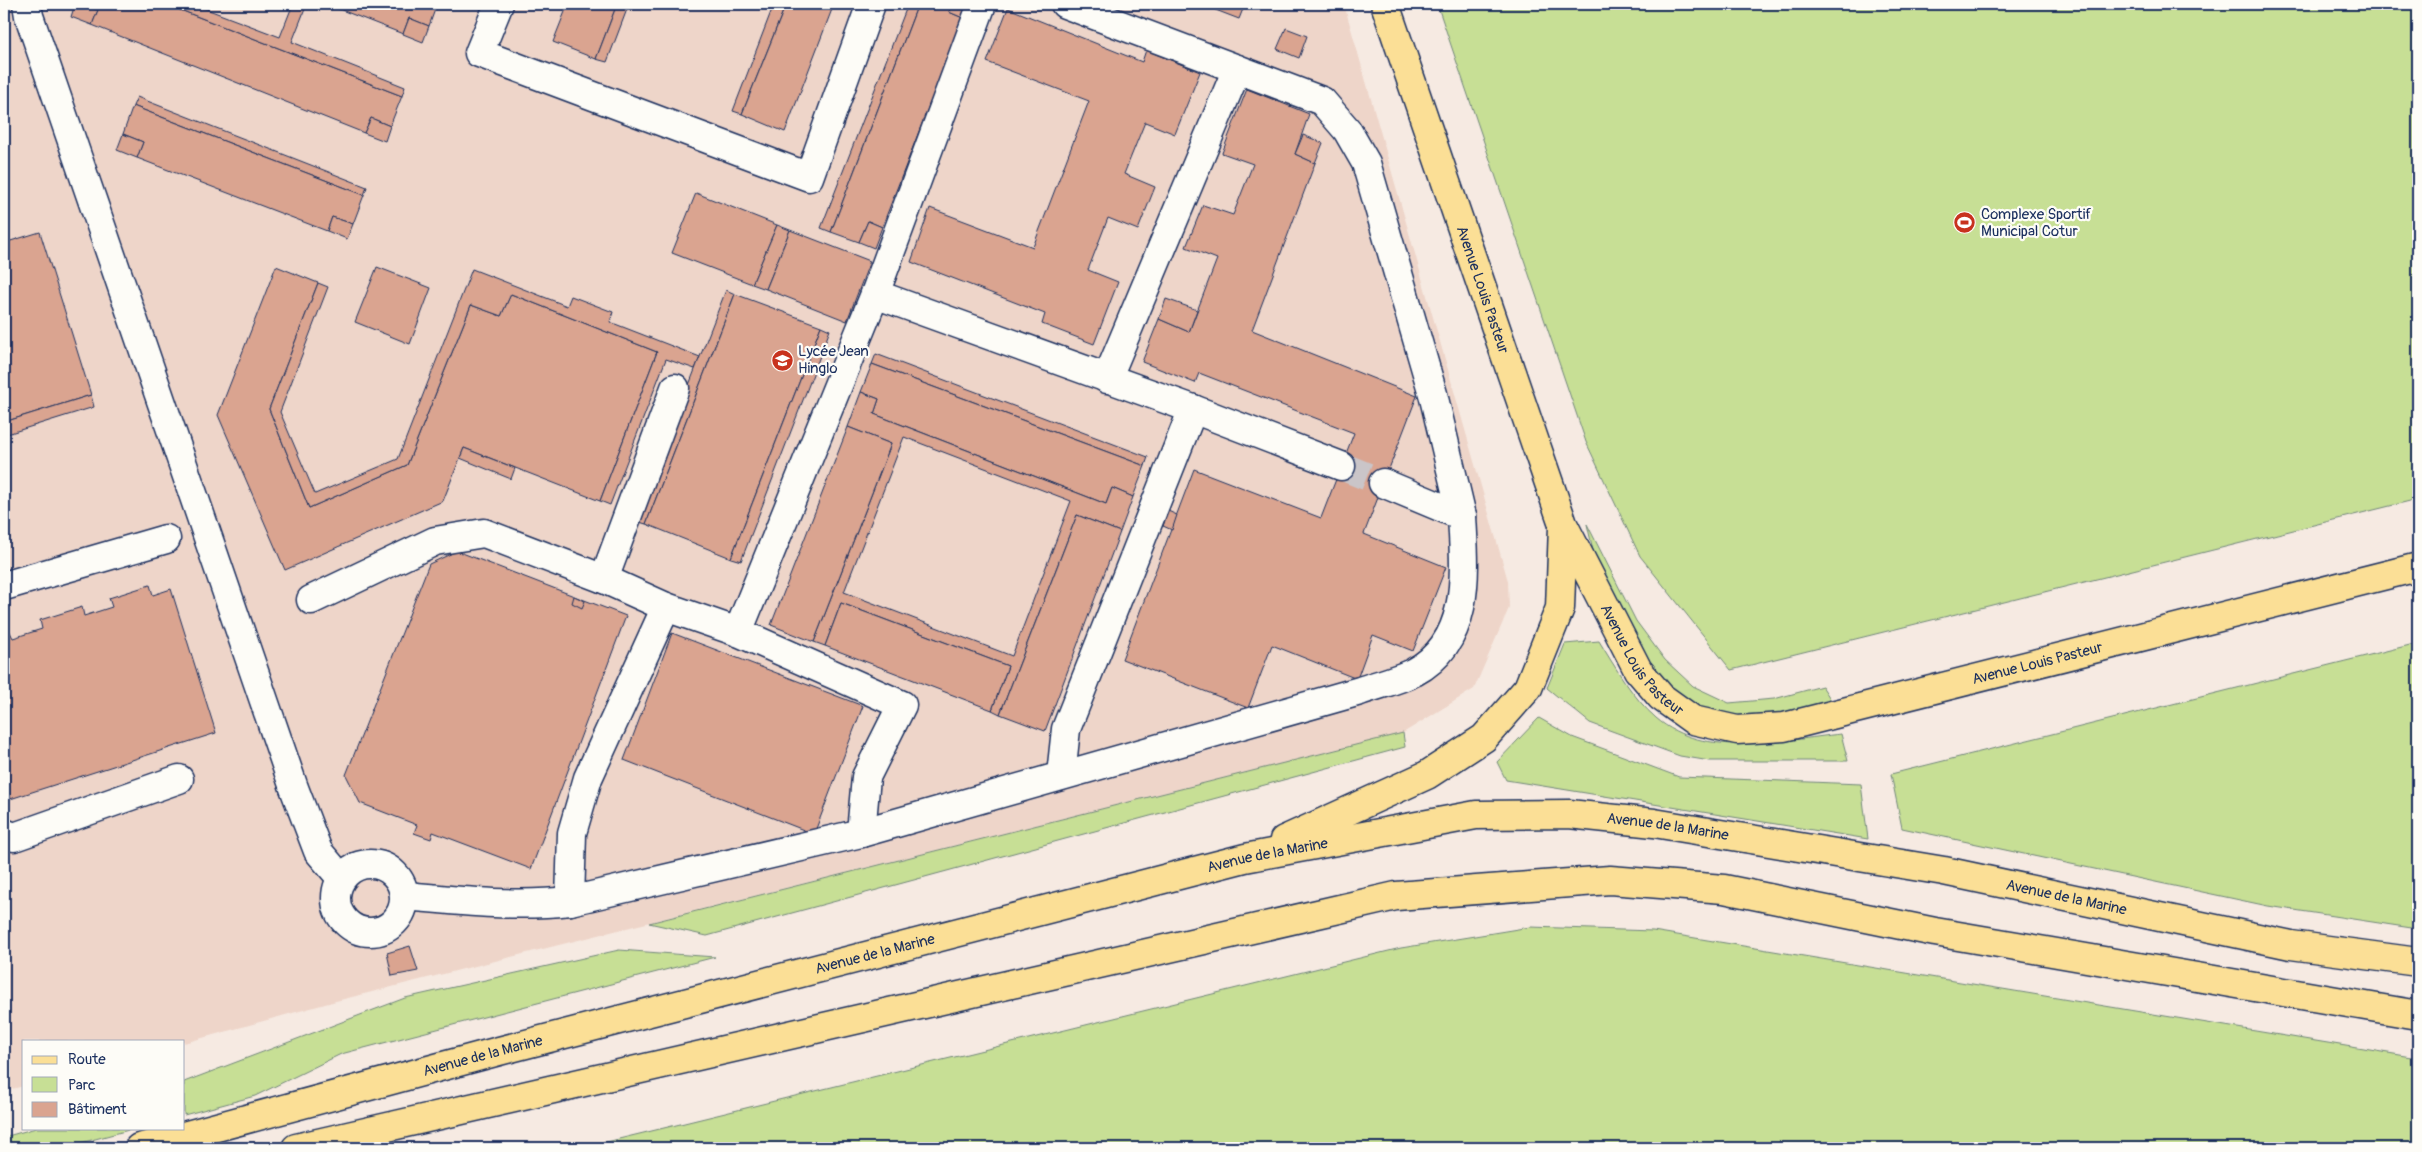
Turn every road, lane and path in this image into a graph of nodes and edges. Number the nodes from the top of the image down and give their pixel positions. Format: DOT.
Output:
graph roads {
  1 [pos="27,4"];
  2 [pos="498,4"];
  3 [pos="871,4"];
  4 [pos="982,4"];
  5 [pos="1065,4"];
  6 [pos="1385,4"];
  7 [pos="1237,69"];
  8 [pos="875,294"];
  9 [pos="1107,379"];
  10 [pos="675,388"];
  11 [pos="1193,409"];
  12 [pos="1341,466"];
  13 [pos="1383,483"];
  14 [pos="1462,516"];
  15 [pos="1563,524"];
  16 [pos="166,539"];
  17 [pos="2418,567"];
  18 [pos="604,579"];
  19 [pos="4,586"];
  20 [pos="311,600"];
  21 [pos="666,607"];
  22 [pos="738,632"];
  23 [pos="1061,776"];
  24 [pos="179,779"];
  25 [pos="4,833"];
  26 [pos="861,833"];
  27 [pos="1245,858"];
  28 [pos="342,878"];
  29 [pos="405,896"];
  30 [pos="570,901"];
  31 [pos="2418,962"];
  32 [pos="2418,1015"];
  33 [pos="139,1148"];
  34 [pos="296,1148"];
  1 -- 28 [label="lane"];
  2 -- 3 [label="lane"];
  4 -- 8 [label="lane"];
  5 -- 7 [label="lane"];
  6 -- 15 [label="main road, Avenue Louis Pasteur"];
  7 -- 9 [label="lane"];
  7 -- 14 [label="lane"];
  8 -- 9 [label="lane"];
  8 -- 22 [label="lane"];
  9 -- 11 [label="lane"];
  10 -- 18 [label="lane"];
  11 -- 12 [label="lane"];
  11 -- 23 [label="lane"];
  13 -- 14 [label="lane"];
  14 -- 23 [label="lane"];
  15 -- 17 [label="main road, Avenue Louis Pasteur"];
  15 -- 27 [label="main road"];
  16 -- 19 [label="lane"];
  18 -- 20 [label="lane"];
  18 -- 21 [label="lane"];
  21 -- 22 [label="lane"];
  21 -- 30 [label="lane"];
  22 -- 26 [label="lane"];
  23 -- 26 [label="lane"];
  24 -- 25 [label="lane"];
  26 -- 30 [label="lane"];
  27 -- 31 [label="main road, Avenue de la Marine"];
  27 -- 33 [label="main road, Avenue de la Marine"];
  28 -- 29 [label="lane"];
  28 -- 29 [label="lane"];
  29 -- 30 [label="lane"];
  32 -- 34 [label="main road"];
}
